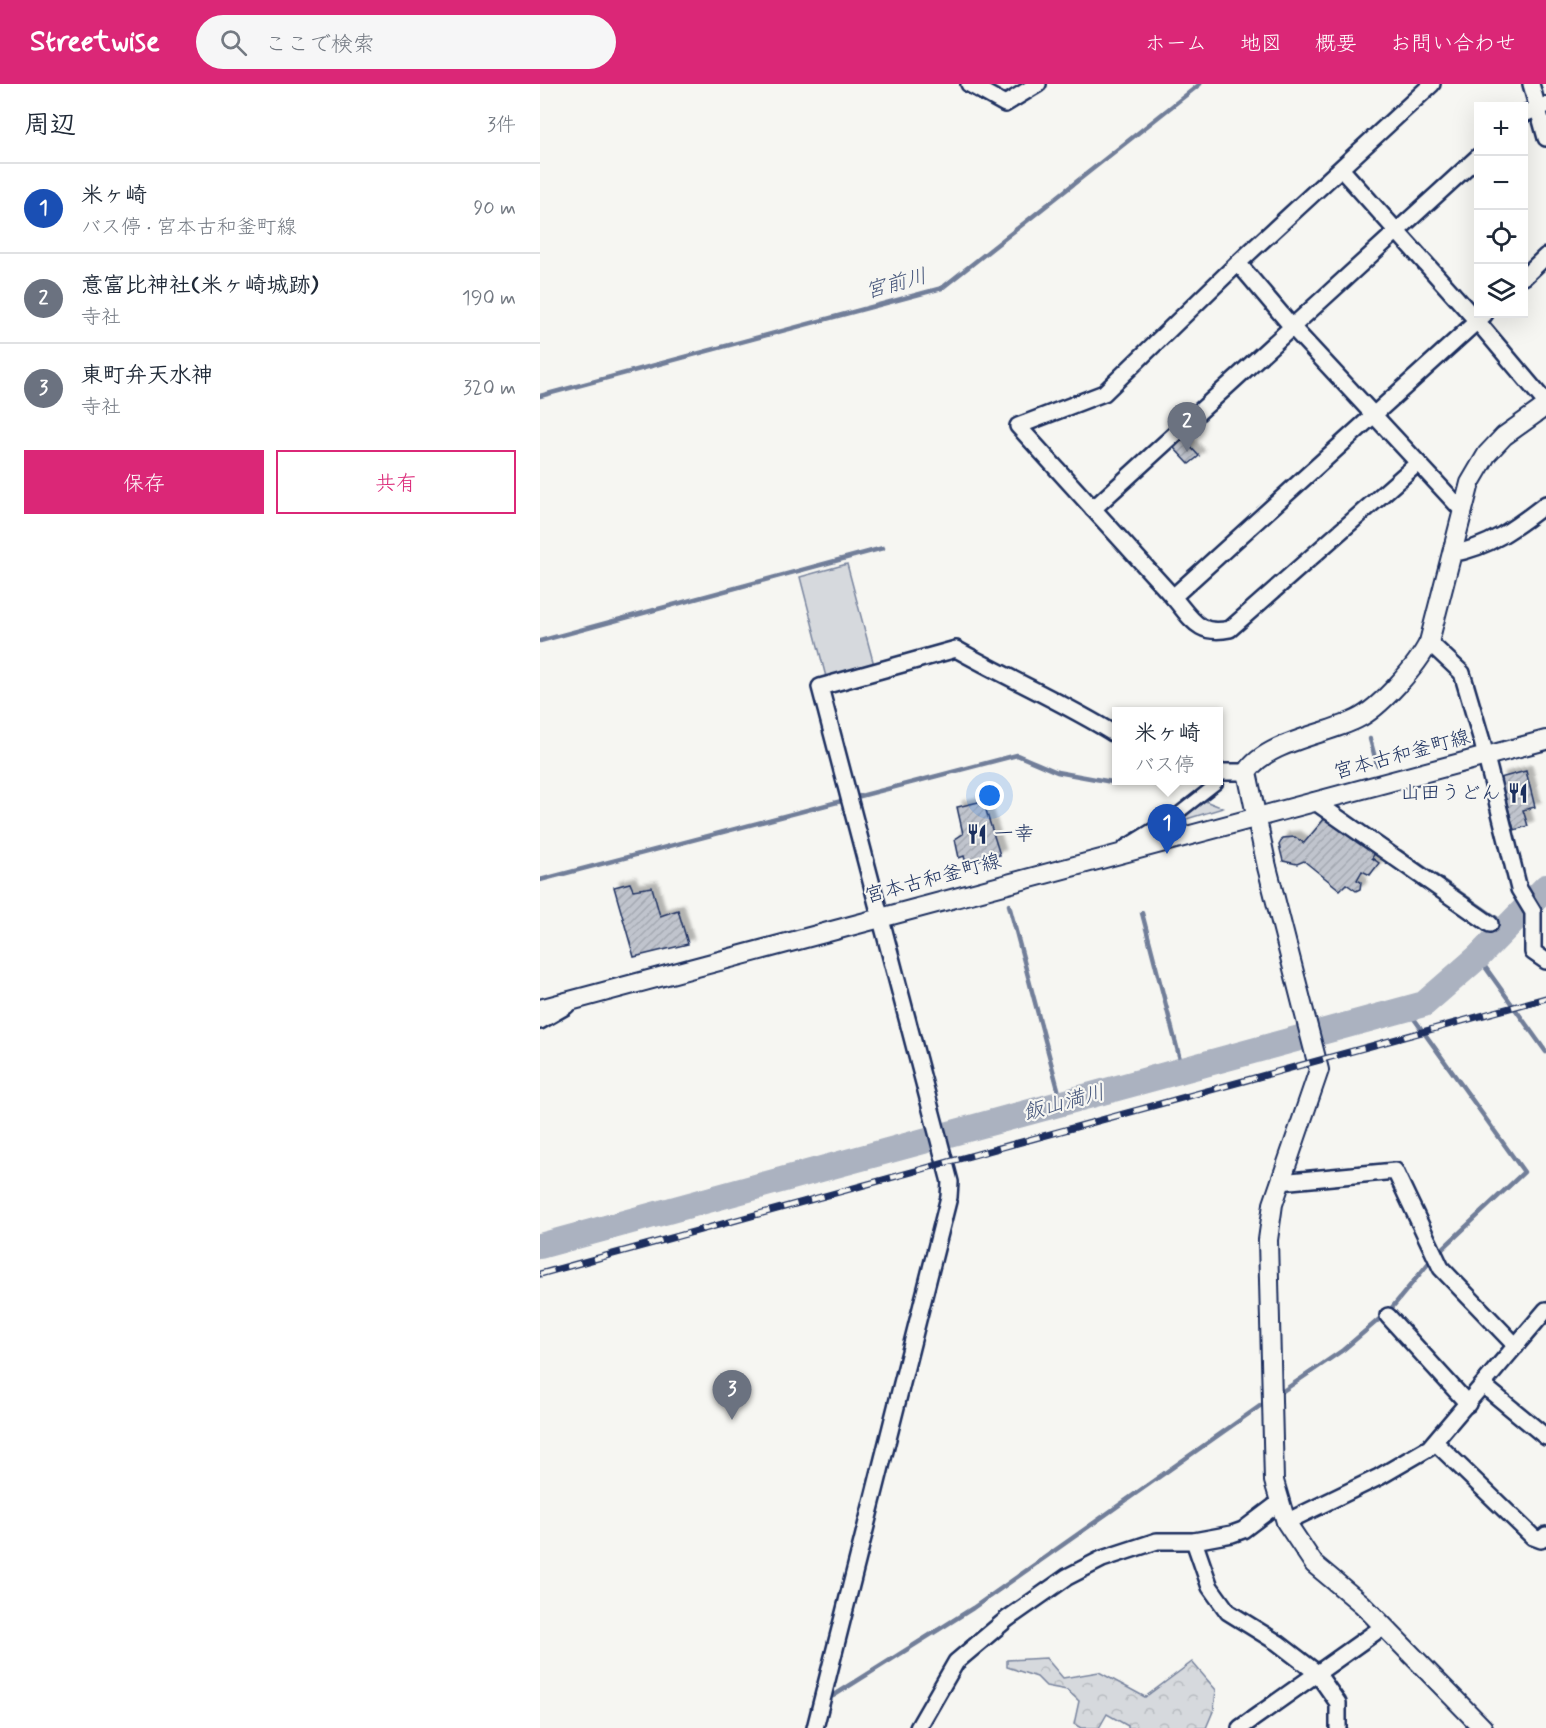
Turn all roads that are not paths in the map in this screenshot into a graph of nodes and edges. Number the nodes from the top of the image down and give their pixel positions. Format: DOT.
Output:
graph roads {
  1 [pos="969,84"];
  2 [pos="1038,84"];
  3 [pos="1432,84"];
  4 [pos="1531,84"];
  5 [pos="1536,109"];
  6 [pos="1546,138"];
  7 [pos="1474,161"];
  8 [pos="1341,170"];
  9 [pos="1396,232"];
  10 [pos="1546,256"];
  11 [pos="1238,264"];
  12 [pos="1528,274"];
  13 [pos="1474,310"];
  14 [pos="1480,318"];
  15 [pos="1482,318"];
  16 [pos="1293,327"];
  17 [pos="1546,405"];
  18 [pos="1375,416"];
  19 [pos="1418,463"];
  20 [pos="1546,504"];
  21 [pos="1093,508"];
  22 [pos="1461,509"];
  23 [pos="1451,554"];
  24 [pos="1173,597"];
  25 [pos="1429,642"];
  26 [pos="1112,732"];
  27 [pos="1546,740"];
  28 [pos="1486,756"];
  29 [pos="1247,772"];
  30 [pos="1223,777"];
  31 [pos="1211,785"];
  32 [pos="1314,801"];
  33 [pos="1256,817"];
  34 [pos="1162,826"];
  35 [pos="1113,855"];
  36 [pos="879,916"];
  37 [pos="1490,924"];
  38 [pos="1546,961"];
  39 [pos="578,999"];
  40 [pos="540,1009"];
  41 [pos="540,1021"];
  42 [pos="1280,1182"];
  43 [pos="1546,1310"];
  44 [pos="1388,1316"];
  45 [pos="1516,1346"];
  46 [pos="1483,1385"];
  47 [pos="1468,1404"];
  48 [pos="1546,1437"];
  49 [pos="1435,1442"];
  50 [pos="1280,1502"];
  51 [pos="1286,1522"];
  52 [pos="1546,1535"];
  53 [pos="1194,1541"];
  54 [pos="1384,1626"];
  55 [pos="1317,1673"];
  56 [pos="815,1728"];
  57 [pos="918,1728"];
  58 [pos="1240,1728"];
  59 [pos="1338,1728"];
  60 [pos="1483,1728"];
  1 -- 2 [label="street"];
  3 -- 8 [label="street"];
  4 -- 5 [label="street"];
  5 -- 6 [label="street"];
  7 -- 9 [label="street"];
  8 -- 9 [label="street"];
  8 -- 11 [label="street"];
  9 -- 13 [label="street"];
  9 -- 16 [label="street"];
  10 -- 12 [label="street"];
  11 -- 16 [label="street"];
  11 -- 21 [label="street"];
  14 -- 18 [label="street"];
  15 -- 17 [label="street"];
  16 -- 18 [label="street"];
  16 -- 21 [label="street"];
  17 -- 22 [label="street"];
  18 -- 19 [label="street"];
  18 -- 24 [label="street"];
  19 -- 22 [label="street"];
  19 -- 24 [label="street"];
  20 -- 23 [label="street"];
  21 -- 24 [label="street"];
  22 -- 23 [label="street"];
  23 -- 25 [label="street"];
  25 -- 28 [label="street"];
  25 -- 29 [label="street"];
  26 -- 36 [label="street"];
  27 -- 28 [label="street, 宮本古和釜町線"];
  28 -- 32 [label="street, 宮本古和釜町線"];
  28 -- 38 [label="street"];
  29 -- 30 [label="street"];
  29 -- 33 [label="street"];
  31 -- 34 [label="street"];
  32 -- 33 [label="street, 宮本古和釜町線"];
  32 -- 37 [label="street"];
  33 -- 35 [label="street, 宮本古和釜町線"];
  33 -- 42 [label="street"];
  34 -- 35 [label="street"];
  35 -- 36 [label="street, 宮本古和釜町線"];
  36 -- 39 [label="street, 宮本古和釜町線"];
  36 -- 56 [label="street"];
  39 -- 40 [label="street, 宮本古和釜町線"];
  39 -- 41 [label="street"];
  42 -- 45 [label="street"];
  42 -- 50 [label="street"];
  43 -- 45 [label="street"];
  44 -- 47 [label="street"];
  45 -- 46 [label="street"];
  46 -- 47 [label="street"];
  46 -- 48 [label="street"];
  47 -- 49 [label="street"];
  49 -- 51 [label="street"];
  49 -- 52 [label="street"];
  50 -- 51 [label="street"];
  50 -- 53 [label="street"];
  51 -- 54 [label="street"];
  53 -- 55 [label="street"];
  53 -- 57 [label="street"];
  54 -- 55 [label="street"];
  54 -- 60 [label="street"];
  55 -- 58 [label="street"];
  55 -- 59 [label="street"];
}
